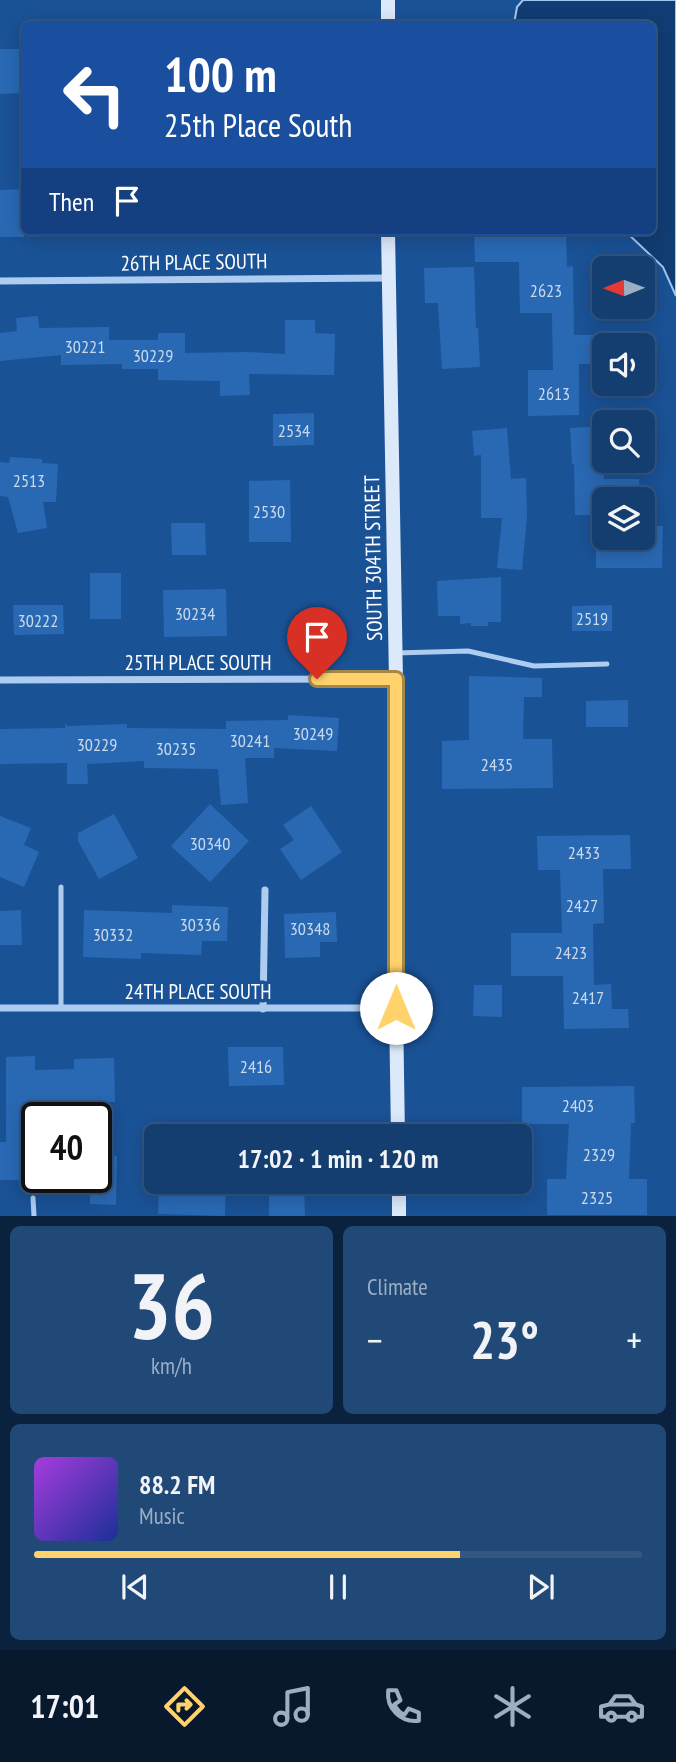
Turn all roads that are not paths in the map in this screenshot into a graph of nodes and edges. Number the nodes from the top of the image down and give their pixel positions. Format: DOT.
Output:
graph roads {
  1 [pos="388,0"];
  2 [pos="388,21"];
  3 [pos="388,235"];
  4 [pos="388,278"];
  5 [pos="0,281"];
  6 [pos="396,653"];
  7 [pos="607,664"];
  8 [pos="396,679"];
  9 [pos="0,680"];
  10 [pos="61,887"];
  11 [pos="265,890"];
  12 [pos="0,1008"];
  13 [pos="61,1008"];
  14 [pos="396,1008"];
  15 [pos="263,1009"];
  16 [pos="398,1124"];
  17 [pos="399,1194"];
  18 [pos="33,1198"];
  19 [pos="34,1216"];
  20 [pos="399,1216"];
  1 -- 2 [label="street"];
  3 -- 4 [label="street, SOUTH 304TH STREET"];
  4 -- 5 [label="street, 26TH PLACE SOUTH"];
  4 -- 6 [label="street, SOUTH 304TH STREET"];
  6 -- 7 [label="lane"];
  6 -- 8 [label="street, SOUTH 304TH STREET"];
  8 -- 9 [label="street, 25TH PLACE SOUTH"];
  8 -- 14 [label="street, SOUTH 304TH STREET"];
  10 -- 13 [label="lane"];
  11 -- 15 [label="street"];
  12 -- 13 [label="street, 24TH PLACE SOUTH"];
  13 -- 15 [label="street, 24TH PLACE SOUTH"];
  14 -- 15 [label="street, 24TH PLACE SOUTH"];
  14 -- 16 [label="street, SOUTH 304TH STREET"];
  17 -- 20 [label="street"];
  18 -- 19 [label="lane"];
}
